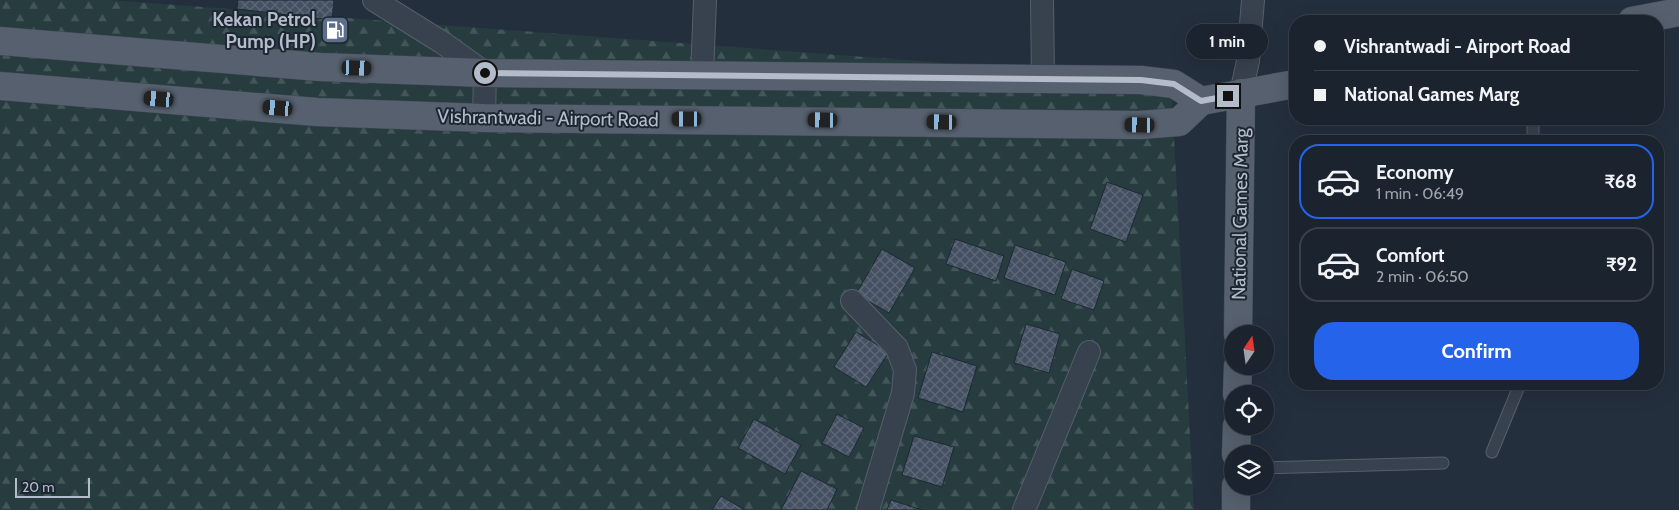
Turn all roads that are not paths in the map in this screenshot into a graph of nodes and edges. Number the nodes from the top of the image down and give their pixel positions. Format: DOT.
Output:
graph roads {
  1 [pos="374,0"];
  2 [pos="705,0"];
  3 [pos="1042,0"];
  4 [pos="1253,0"];
  5 [pos="1679,12"];
  6 [pos="1663,15"];
  7 [pos="0,41"];
  8 [pos="485,73"];
  9 [pos="702,75"];
  10 [pos="1042,79"];
  11 [pos="1289,85"];
  12 [pos="0,86"];
  13 [pos="1241,93"];
  14 [pos="1201,101"];
  15 [pos="484,118"];
  16 [pos="852,300"];
  17 [pos="1238,325"];
  18 [pos="1089,352"];
  19 [pos="1518,390"];
  20 [pos="1492,452"];
  21 [pos="1443,463"];
  22 [pos="1274,468"];
  23 [pos="1236,495"];
  24 [pos="868,510"];
  25 [pos="1024,510"];
  26 [pos="1236,510"];
  1 -- 8 [label="street"];
  2 -- 9 [label="street"];
  3 -- 10 [label="street"];
  4 -- 13 [label="street"];
  5 -- 6 [label="main road"];
  7 -- 8 [label="main road"];
  8 -- 9 [label="main road"];
  8 -- 15 [label="street"];
  9 -- 10 [label="main road"];
  10 -- 14 [label="main road"];
  11 -- 13 [label="main road"];
  12 -- 15 [label="main road, Vishrantwadi - Airport Road"];
  13 -- 14 [label="main road"];
  13 -- 17 [label="main road, National Games Marg"];
  14 -- 15 [label="main road, Vishrantwadi - Airport Road"];
  16 -- 24 [label="street"];
  18 -- 25 [label="street"];
  19 -- 20 [label="lane"];
  21 -- 22 [label="lane"];
  23 -- 26 [label="main road"];
}
